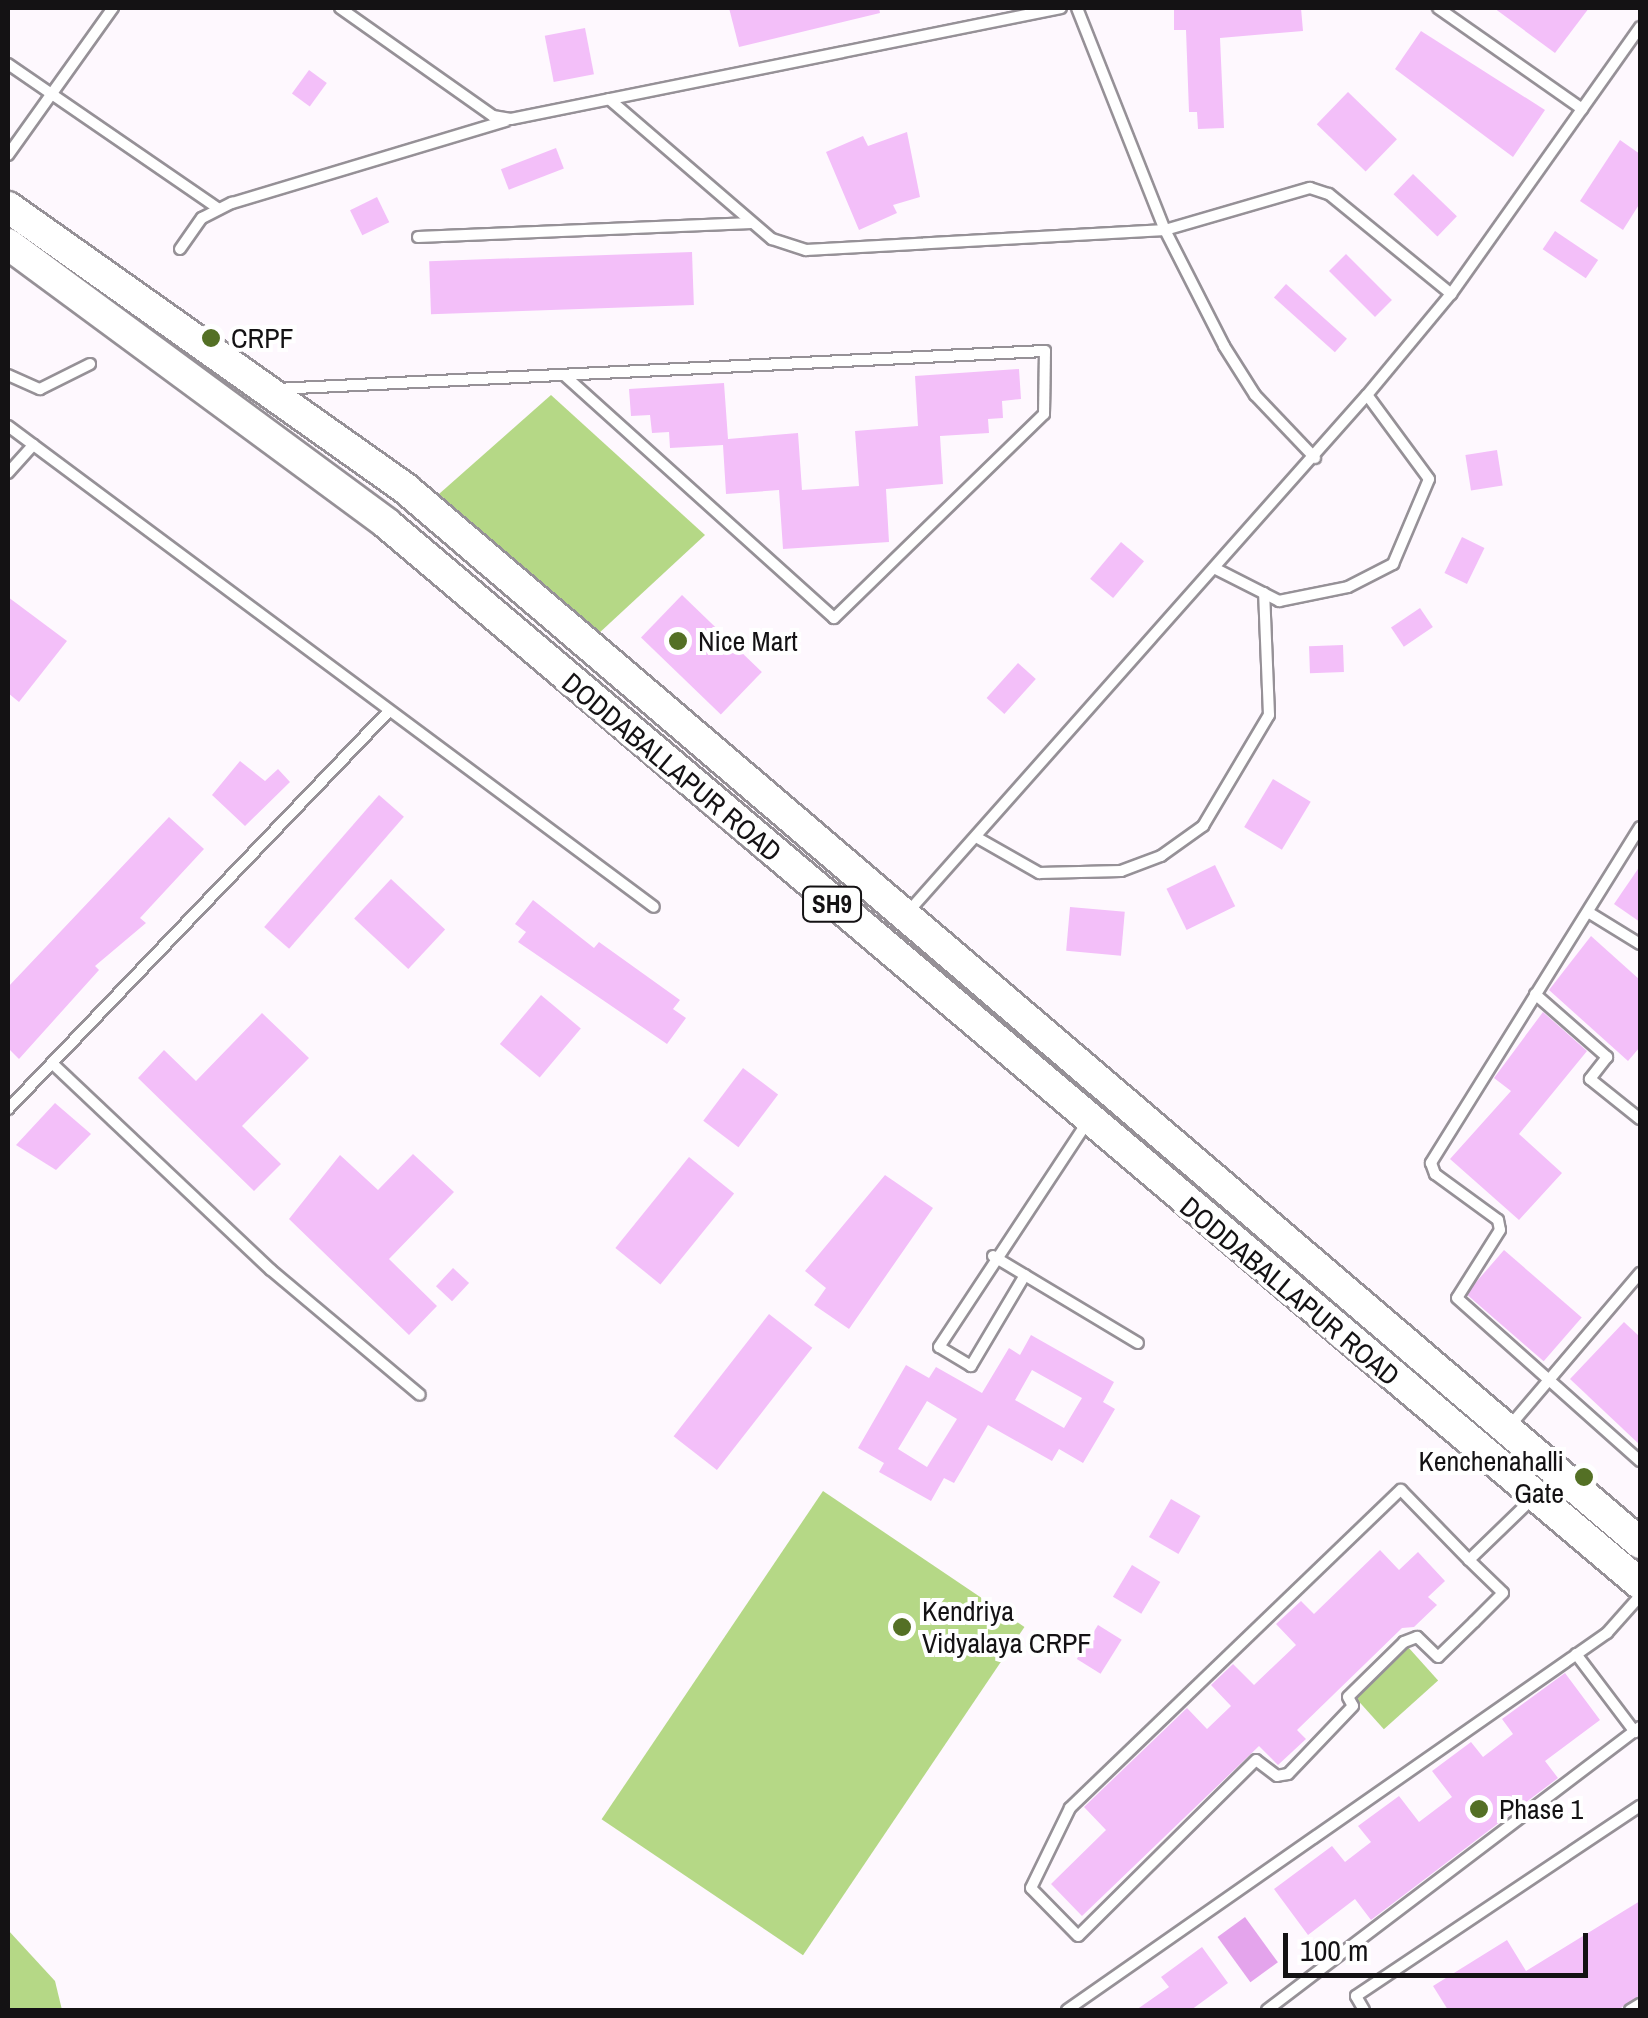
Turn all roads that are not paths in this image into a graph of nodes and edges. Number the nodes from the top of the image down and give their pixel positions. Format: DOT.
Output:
graph roads {
  1 [pos="114,8"];
  2 [pos="340,8"];
  3 [pos="1062,8"];
  4 [pos="1077,8"];
  5 [pos="1438,8"];
  6 [pos="1640,27"];
  7 [pos="8,64"];
  8 [pos="51,93"];
  9 [pos="609,100"];
  10 [pos="1582,109"];
  11 [pos="512,119"];
  12 [pos="8,155"];
  13 [pos="8,208"];
  14 [pos="219,209"];
  15 [pos="753,224"];
  16 [pos="1164,230"];
  17 [pos="418,237"];
  18 [pos="8,244"];
  19 [pos="180,249"];
  20 [pos="1451,294"];
  21 [pos="90,364"];
  22 [pos="8,374"];
  23 [pos="564,374"];
  24 [pos="270,389"];
  25 [pos="1367,395"];
  26 [pos="8,426"];
  27 [pos="33,444"];
  28 [pos="1315,458"];
  29 [pos="8,474"];
  30 [pos="1216,569"];
  31 [pos="1264,593"];
  32 [pos="389,710"];
  33 [pos="1640,827"];
  34 [pos="976,837"];
  35 [pos="654,907"];
  36 [pos="1588,912"];
  37 [pos="904,916"];
  38 [pos="1640,944"];
  39 [pos="1535,994"];
  40 [pos="52,1063"];
  41 [pos="8,1109"];
  42 [pos="1640,1120"];
  43 [pos="1088,1121"];
  44 [pos="994,1256"];
  45 [pos="1640,1273"];
  46 [pos="1026,1275"];
  47 [pos="1138,1342"];
  48 [pos="1548,1378"];
  49 [pos="420,1396"];
  50 [pos="1506,1430"];
  51 [pos="1640,1461"];
  52 [pos="1534,1497"];
  53 [pos="1640,1543"];
  54 [pos="1469,1560"];
  55 [pos="1640,1584"];
  56 [pos="1640,1596"];
  57 [pos="1576,1654"];
  58 [pos="1638,1729"];
  59 [pos="1640,1806"];
  60 [pos="1640,2004"];
  61 [pos="1066,2010"];
  62 [pos="1266,2010"];
  63 [pos="1364,2010"];
  64 [pos="1630,2010"];
  1 -- 8 [label="lane"];
  2 -- 11 [label="lane"];
  3 -- 9 [label="lane"];
  4 -- 16 [label="lane"];
  5 -- 10 [label="lane"];
  6 -- 10 [label="lane"];
  7 -- 8 [label="lane"];
  8 -- 12 [label="lane"];
  8 -- 14 [label="lane"];
  9 -- 11 [label="lane"];
  9 -- 15 [label="lane"];
  10 -- 20 [label="lane"];
  11 -- 14 [label="lane"];
  13 -- 24 [label="main road, DODDABALLAPUR ROAD / SH9"];
  14 -- 19 [label="lane"];
  15 -- 16 [label="lane"];
  15 -- 17 [label="lane"];
  16 -- 20 [label="lane"];
  16 -- 28 [label="lane"];
  18 -- 43 [label="main road, DODDABALLAPUR ROAD / SH9"];
  20 -- 25 [label="lane"];
  21 -- 22 [label="lane"];
  23 -- 23 [label="lane"];
  23 -- 24 [label="lane"];
  24 -- 37 [label="main road, DODDABALLAPUR ROAD / SH9"];
  25 -- 28 [label="lane"];
  25 -- 31 [label="lane"];
  26 -- 27 [label="lane"];
  27 -- 29 [label="lane"];
  27 -- 32 [label="lane"];
  28 -- 30 [label="lane"];
  30 -- 31 [label="lane"];
  30 -- 34 [label="lane"];
  31 -- 34 [label="lane"];
  32 -- 35 [label="lane"];
  32 -- 40 [label="lane"];
  33 -- 36 [label="lane"];
  34 -- 37 [label="lane"];
  36 -- 38 [label="lane"];
  36 -- 39 [label="lane"];
  37 -- 50 [label="main road, DODDABALLAPUR ROAD / SH9"];
  39 -- 42 [label="lane"];
  39 -- 48 [label="lane"];
  40 -- 41 [label="lane"];
  40 -- 49 [label="lane"];
  43 -- 44 [label="lane"];
  43 -- 52 [label="main road, DODDABALLAPUR ROAD / SH9"];
  44 -- 46 [label="lane"];
  44 -- 46 [label="lane"];
  45 -- 48 [label="lane"];
  46 -- 47 [label="lane"];
  48 -- 50 [label="lane"];
  48 -- 51 [label="lane"];
  50 -- 53 [label="main road, DODDABALLAPUR ROAD / SH9"];
  52 -- 54 [label="lane"];
  52 -- 55 [label="main road, DODDABALLAPUR ROAD / SH9"];
  54 -- 54 [label="lane"];
  56 -- 57 [label="lane"];
  57 -- 58 [label="lane"];
  57 -- 61 [label="lane"];
  58 -- 62 [label="lane"];
  59 -- 63 [label="lane"];
  60 -- 64 [label="lane"];
}
